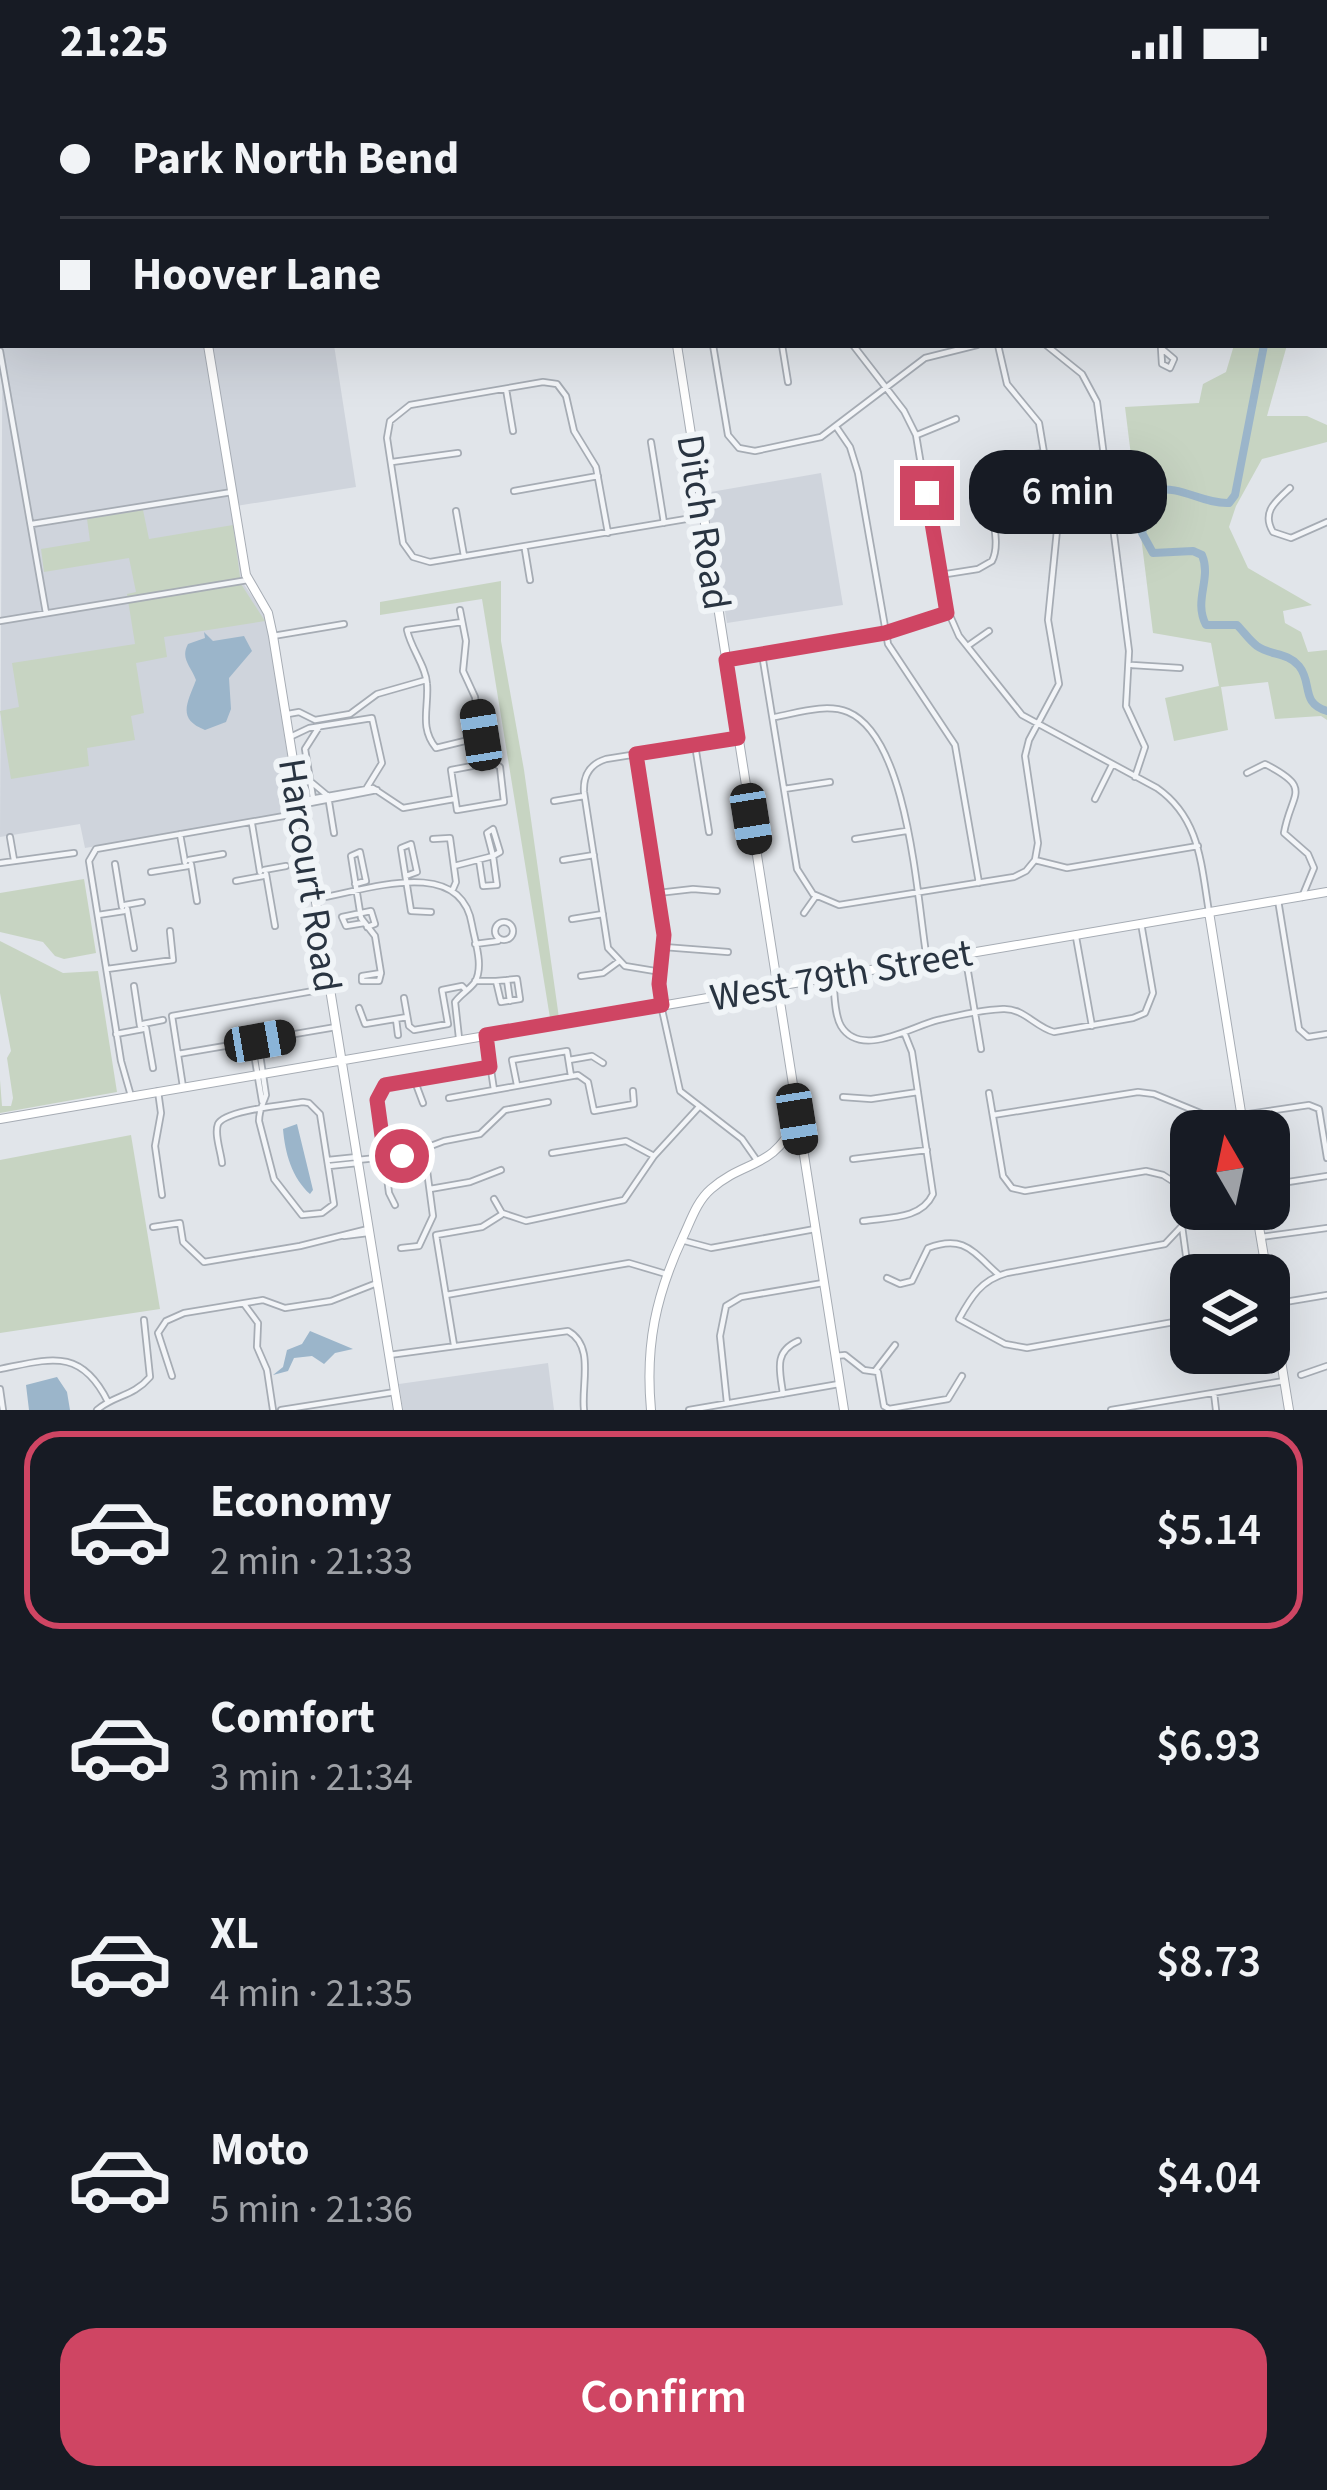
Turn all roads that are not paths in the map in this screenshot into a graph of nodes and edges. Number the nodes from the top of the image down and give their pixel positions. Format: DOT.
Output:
graph roads {
  1 [pos="208,348"];
  2 [pos="677,348"];
  3 [pos="713,348"];
  4 [pos="782,348"];
  5 [pos="855,348"];
  6 [pos="963,348"];
  7 [pos="999,348"];
  8 [pos="1050,348"];
  9 [pos="0,351"];
  10 [pos="788,382"];
  11 [pos="506,388"];
  12 [pos="886,388"];
  13 [pos="956,419"];
  14 [pos="837,428"];
  15 [pos="513,431"];
  16 [pos="916,435"];
  17 [pos="651,442"];
  18 [pos="458,453"];
  19 [pos="1045,453"];
  20 [pos="391,463"];
  21 [pos="598,476"];
  22 [pos="1290,488"];
  23 [pos="514,491"];
  24 [pos="232,492"];
  25 [pos="456,511"];
  26 [pos="704,516"];
  27 [pos="1327,521"];
  28 [pos="664,523"];
  29 [pos="32,524"];
  30 [pos="608,532"];
  31 [pos="524,547"];
  32 [pos="464,556"];
  33 [pos="940,575"];
  34 [pos="248,580"];
  35 [pos="530,580"];
  36 [pos="460,610"];
  37 [pos="46,613"];
  38 [pos="947,613"];
  39 [pos="0,621"];
  40 [pos="462,622"];
  41 [pos="344,624"];
  42 [pos="989,632"];
  43 [pos="885,633"];
  44 [pos="273,636"];
  45 [pos="967,647"];
  46 [pos="762,654"];
  47 [pos="726,660"];
  48 [pos="1130,664"];
  49 [pos="1180,668"];
  50 [pos="426,680"];
  51 [pos="286,717"];
  52 [pos="772,717"];
  53 [pos="1037,725"];
  54 [pos="319,727"];
  55 [pos="290,737"];
  56 [pos="738,738"];
  57 [pos="694,745"];
  58 [pos="636,754"];
  59 [pos="1112,765"];
  60 [pos="1247,773"];
  61 [pos="1135,777"];
  62 [pos="310,781"];
  63 [pos="830,782"];
  64 [pos="366,789"];
  65 [pos="784,789"];
  66 [pos="376,790"];
  67 [pos="584,796"];
  68 [pos="313,798"];
  69 [pos="328,798"];
  70 [pos="454,799"];
  71 [pos="1094,799"];
  72 [pos="554,801"];
  73 [pos="300,806"];
  74 [pos="252,822"];
  75 [pos="906,831"];
  76 [pos="709,832"];
  77 [pos="334,833"];
  78 [pos="180,834"];
  79 [pos="10,837"];
  80 [pos="433,839"];
  81 [pos="855,839"];
  82 [pos="1198,846"];
  83 [pos="74,854"];
  84 [pos="223,854"];
  85 [pos="594,855"];
  86 [pos="14,860"];
  87 [pos="478,860"];
  88 [pos="563,860"];
  89 [pos="1035,860"];
  90 [pos="0,862"];
  91 [pos="188,863"];
  92 [pos="115,864"];
  93 [pos="286,866"];
  94 [pos="454,866"];
  95 [pos="152,872"];
  96 [pos="263,873"];
  97 [pos="406,880"];
  98 [pos="236,881"];
  99 [pos="980,883"];
  100 [pos="356,888"];
  101 [pos="453,889"];
  102 [pos="717,892"];
  103 [pos="1327,892"];
  104 [pos="658,893"];
  105 [pos="916,894"];
  106 [pos="816,896"];
  107 [pos="1302,896"];
  108 [pos="315,899"];
  109 [pos="1278,900"];
  110 [pos="197,901"];
  111 [pos="142,902"];
  112 [pos="125,908"];
  113 [pos="1209,911"];
  114 [pos="360,912"];
  115 [pos="431,912"];
  116 [pos="804,913"];
  117 [pos="603,914"];
  118 [pos="98,915"];
  119 [pos="572,919"];
  120 [pos="1141,923"];
  121 [pos="365,925"];
  122 [pos="274,926"];
  123 [pos="170,932"];
  124 [pos="1076,934"];
  125 [pos="498,940"];
  126 [pos="476,944"];
  127 [pos="664,947"];
  128 [pos="134,948"];
  129 [pos="728,952"];
  130 [pos="965,953"];
  131 [pos="927,960"];
  132 [pos="618,962"];
  133 [pos="106,969"];
  134 [pos="661,972"];
  135 [pos="381,973"];
  136 [pos="581,976"];
  137 [pos="832,976"];
  138 [pos="475,981"];
  139 [pos="496,981"];
  140 [pos="134,986"];
  141 [pos="776,986"];
  142 [pos="330,988"];
  143 [pos="466,990"];
  144 [pos="404,998"];
  145 [pos="662,1005"];
  146 [pos="359,1008"];
  147 [pos="975,1013"];
  148 [pos="407,1017"];
  149 [pos="396,1019"];
  150 [pos="163,1020"];
  151 [pos="1092,1026"];
  152 [pos="143,1027"];
  153 [pos="336,1027"];
  154 [pos="904,1032"];
  155 [pos="116,1034"];
  156 [pos="1327,1034"];
  157 [pos="398,1035"];
  158 [pos="484,1035"];
  159 [pos="459,1040"];
  160 [pos="255,1041"];
  161 [pos="981,1049"];
  162 [pos="178,1054"];
  163 [pos="341,1060"];
  164 [pos="568,1060"];
  165 [pos="604,1063"];
  166 [pos="490,1067"];
  167 [pos="152,1068"];
  168 [pos="260,1074"];
  169 [pos="571,1076"];
  170 [pos="414,1079"];
  171 [pos="517,1085"];
  172 [pos="183,1087"];
  173 [pos="494,1090"];
  174 [pos="633,1090"];
  175 [pos="158,1091"];
  176 [pos="918,1092"];
  177 [pos="989,1094"];
  178 [pos="130,1096"];
  179 [pos="843,1097"];
  180 [pos="448,1098"];
  181 [pos="548,1102"];
  182 [pos="423,1103"];
  183 [pos="261,1105"];
  184 [pos="698,1108"];
  185 [pos="1190,1110"];
  186 [pos="1240,1110"];
  187 [pos="1283,1110"];
  188 [pos="993,1115"];
  189 [pos="0,1119"];
  190 [pos="797,1119"];
  191 [pos="424,1148"];
  192 [pos="928,1150"];
  193 [pos="551,1153"];
  194 [pos="654,1156"];
  195 [pos="385,1158"];
  196 [pos="853,1159"];
  197 [pos="357,1160"];
  198 [pos="223,1163"];
  199 [pos="328,1163"];
  200 [pos="759,1164"];
  201 [pos="1326,1167"];
  202 [pos="501,1170"];
  203 [pos="1170,1181"];
  204 [pos="1290,1182"];
  205 [pos="430,1189"];
  206 [pos="162,1195"];
  207 [pos="494,1199"];
  208 [pos="395,1205"];
  209 [pos="502,1213"];
  210 [pos="863,1221"];
  211 [pos="153,1227"];
  212 [pos="1327,1228"];
  213 [pos="815,1229"];
  214 [pos="1179,1230"];
  215 [pos="1182,1230"];
  216 [pos="1260,1230"];
  217 [pos="369,1231"];
  218 [pos="1261,1237"];
  219 [pos="681,1240"];
  220 [pos="1171,1240"];
  221 [pos="1184,1245"];
  222 [pos="401,1248"];
  223 [pos="1185,1254"];
  224 [pos="1264,1254"];
  225 [pos="666,1274"];
  226 [pos="999,1275"];
  227 [pos="887,1278"];
  228 [pos="377,1283"];
  229 [pos="824,1283"];
  230 [pos="446,1294"];
  231 [pos="1327,1295"];
  232 [pos="1290,1301"];
  233 [pos="243,1303"];
  234 [pos="144,1320"];
  235 [pos="1170,1323"];
  236 [pos="798,1341"];
  237 [pos="454,1345"];
  238 [pos="895,1345"];
  239 [pos="389,1355"];
  240 [pos="835,1356"];
  241 [pos="1327,1366"];
  242 [pos="0,1369"];
  243 [pos="875,1371"];
  244 [pos="1283,1374"];
  245 [pos="1301,1375"];
  246 [pos="172,1376"];
  247 [pos="962,1376"];
  248 [pos="1284,1381"];
  249 [pos="839,1384"];
  250 [pos="0,1389"];
  251 [pos="395,1392"];
  252 [pos="1214,1393"];
  253 [pos="783,1394"];
  254 [pos="108,1402"];
  255 [pos="727,1403"];
  256 [pos="1147,1407"];
  257 [pos="4,1410"];
  258 [pos="97,1410"];
  259 [pos="277,1410"];
  260 [pos="398,1410"];
  261 [pos="584,1410"];
  262 [pos="651,1410"];
  263 [pos="689,1410"];
  264 [pos="844,1410"];
  265 [pos="1112,1410"];
  266 [pos="1216,1410"];
  267 [pos="1289,1410"];
  1 -- 24 [label="main road, Harcourt Road"];
  2 -- 26 [label="main road, Ditch Road"];
  3 -- 14 [label="street"];
  4 -- 10 [label="street"];
  5 -- 12 [label="street"];
  6 -- 12 [label="street"];
  7 -- 19 [label="street"];
  8 -- 48 [label="street"];
  9 -- 29 [label="street"];
  11 -- 15 [label="street"];
  11 -- 20 [label="street"];
  11 -- 21 [label="street"];
  12 -- 14 [label="street"];
  12 -- 16 [label="street"];
  13 -- 16 [label="street"];
  14 -- 43 [label="street"];
  16 -- 33 [label="street"];
  17 -- 28 [label="street"];
  18 -- 20 [label="street"];
  19 -- 33 [label="street"];
  19 -- 53 [label="street"];
  20 -- 32 [label="street"];
  21 -- 23 [label="street"];
  21 -- 30 [label="street"];
  22 -- 27 [label="street"];
  24 -- 29 [label="street"];
  24 -- 34 [label="main road, Harcourt Road"];
  25 -- 32 [label="street"];
  26 -- 28 [label="street"];
  26 -- 47 [label="main road, Ditch Road"];
  28 -- 30 [label="street"];
  29 -- 37 [label="street"];
  30 -- 31 [label="street"];
  31 -- 32 [label="street"];
  31 -- 35 [label="street"];
  33 -- 38 [label="street"];
  34 -- 37 [label="street"];
  34 -- 44 [label="main road, Harcourt Road"];
  36 -- 40 [label="street"];
  37 -- 39 [label="street"];
  38 -- 43 [label="street"];
  38 -- 45 [label="street"];
  40 -- 50 [label="street"];
  40 -- 50 [label="street"];
  41 -- 44 [label="street"];
  42 -- 45 [label="street"];
  43 -- 46 [label="street"];
  43 -- 99 [label="street"];
  44 -- 51 [label="main road, Harcourt Road"];
  45 -- 53 [label="street"];
  46 -- 47 [label="street"];
  46 -- 52 [label="street"];
  47 -- 56 [label="main road, Ditch Road"];
  48 -- 49 [label="street"];
  48 -- 61 [label="street"];
  50 -- 51 [label="street"];
  51 -- 55 [label="main road, Harcourt Road"];
  52 -- 65 [label="street"];
  52 -- 75 [label="street"];
  53 -- 59 [label="street"];
  53 -- 89 [label="street"];
  54 -- 55 [label="street"];
  54 -- 62 [label="street"];
  54 -- 64 [label="street"];
  55 -- 73 [label="main road, Harcourt Road"];
  56 -- 57 [label="street"];
  56 -- 141 [label="main road, Ditch Road"];
  57 -- 58 [label="street"];
  57 -- 76 [label="street"];
  58 -- 67 [label="street"];
  58 -- 104 [label="street"];
  59 -- 61 [label="street"];
  59 -- 71 [label="street"];
  60 -- 107 [label="street"];
  61 -- 82 [label="street"];
  62 -- 68 [label="street"];
  62 -- 69 [label="street"];
  63 -- 65 [label="street"];
  64 -- 66 [label="street"];
  64 -- 69 [label="street"];
  65 -- 106 [label="street"];
  66 -- 69 [label="street"];
  66 -- 70 [label="street"];
  67 -- 72 [label="street"];
  67 -- 85 [label="street"];
  68 -- 69 [label="street"];
  68 -- 73 [label="street"];
  69 -- 73 [label="street"];
  69 -- 77 [label="street"];
  70 -- 70 [label="street"];
  73 -- 74 [label="street"];
  73 -- 108 [label="main road, Harcourt Road"];
  74 -- 78 [label="street"];
  74 -- 96 [label="street"];
  75 -- 81 [label="street"];
  75 -- 105 [label="street"];
  78 -- 91 [label="street"];
  78 -- 118 [label="street"];
  79 -- 86 [label="street"];
  80 -- 94 [label="street"];
  82 -- 89 [label="street"];
  82 -- 113 [label="street"];
  83 -- 86 [label="street"];
  84 -- 91 [label="street"];
  85 -- 88 [label="street"];
  85 -- 117 [label="street"];
  86 -- 90 [label="street"];
  87 -- 87 [label="street"];
  87 -- 94 [label="street"];
  89 -- 99 [label="street"];
  91 -- 95 [label="street"];
  91 -- 110 [label="street"];
  92 -- 112 [label="street"];
  93 -- 96 [label="street"];
  94 -- 101 [label="street"];
  96 -- 98 [label="street"];
  96 -- 122 [label="street"];
  97 -- 97 [label="street"];
  97 -- 100 [label="street"];
  97 -- 101 [label="street"];
  97 -- 115 [label="street"];
  99 -- 105 [label="street"];
  100 -- 100 [label="street"];
  100 -- 108 [label="street"];
  100 -- 114 [label="street"];
  101 -- 126 [label="street"];
  102 -- 104 [label="street"];
  103 -- 107 [label="main road, West 79th Street"];
  104 -- 127 [label="street"];
  105 -- 106 [label="street"];
  105 -- 131 [label="street"];
  106 -- 116 [label="street"];
  107 -- 109 [label="main road, West 79th Street"];
  108 -- 142 [label="main road, Harcourt Road"];
  109 -- 113 [label="main road, West 79th Street"];
  109 -- 156 [label="street"];
  111 -- 112 [label="street"];
  112 -- 118 [label="street"];
  112 -- 128 [label="street"];
  113 -- 120 [label="main road, West 79th Street"];
  113 -- 186 [label="main road"];
  114 -- 121 [label="street"];
  114 -- 121 [label="street"];
  114 -- 121 [label="street"];
  117 -- 119 [label="street"];
  117 -- 132 [label="street"];
  118 -- 133 [label="street"];
  120 -- 124 [label="main road, West 79th Street"];
  120 -- 151 [label="street"];
  121 -- 135 [label="street"];
  123 -- 133 [label="street"];
  124 -- 130 [label="main road, West 79th Street"];
  124 -- 151 [label="street"];
  125 -- 126 [label="street"];
  126 -- 138 [label="street"];
  127 -- 129 [label="street"];
  127 -- 134 [label="street"];
  130 -- 131 [label="main road, West 79th Street"];
  130 -- 147 [label="street"];
  131 -- 137 [label="main road, West 79th Street"];
  132 -- 134 [label="street"];
  132 -- 136 [label="street"];
  133 -- 155 [label="street"];
  134 -- 145 [label="street"];
  137 -- 141 [label="main road, West 79th Street"];
  137 -- 154 [label="street"];
  138 -- 139 [label="street"];
  138 -- 143 [label="street"];
  139 -- 139 [label="street"];
  140 -- 152 [label="street"];
  141 -- 145 [label="main road, West 79th Street"];
  141 -- 190 [label="main road, Ditch Road"];
  142 -- 153 [label="main road, Harcourt Road"];
  142 -- 162 [label="street"];
  143 -- 148 [label="street"];
  143 -- 159 [label="street"];
  144 -- 148 [label="street"];
  145 -- 158 [label="main road, West 79th Street"];
  145 -- 184 [label="street"];
  146 -- 149 [label="street"];
  147 -- 151 [label="street"];
  147 -- 154 [label="street"];
  147 -- 161 [label="street"];
  148 -- 149 [label="street"];
  149 -- 157 [label="street"];
  150 -- 152 [label="street"];
  152 -- 155 [label="street"];
  152 -- 167 [label="street"];
  153 -- 160 [label="street"];
  153 -- 163 [label="main road, Harcourt Road"];
  154 -- 176 [label="street"];
  155 -- 178 [label="street"];
  158 -- 159 [label="main road, West 79th Street"];
  158 -- 166 [label="street"];
  159 -- 163 [label="main road, West 79th Street"];
  160 -- 162 [label="street"];
  160 -- 168 [label="street"];
  162 -- 172 [label="street"];
  163 -- 168 [label="main road, West 79th Street"];
  163 -- 197 [label="main road, Harcourt Road"];
  164 -- 165 [label="street"];
  164 -- 169 [label="street"];
  164 -- 171 [label="street"];
  166 -- 170 [label="street"];
  166 -- 173 [label="street"];
  168 -- 172 [label="main road, West 79th Street"];
  168 -- 183 [label="street"];
  169 -- 171 [label="street"];
  169 -- 174 [label="street"];
  170 -- 182 [label="street"];
  170 -- 195 [label="street"];
  171 -- 173 [label="street"];
  172 -- 175 [label="main road, West 79th Street"];
  173 -- 180 [label="street"];
  175 -- 178 [label="main road, West 79th Street"];
  175 -- 206 [label="street"];
  176 -- 179 [label="street"];
  176 -- 192 [label="street"];
  177 -- 188 [label="street"];
  178 -- 189 [label="main road, West 79th Street"];
  181 -- 191 [label="street"];
  183 -- 198 [label="street"];
  183 -- 199 [label="street"];
  183 -- 199 [label="street"];
  184 -- 194 [label="street"];
  184 -- 200 [label="street"];
  185 -- 188 [label="street"];
  187 -- 201 [label="street"];
  188 -- 203 [label="street"];
  190 -- 200 [label="main road"];
  190 -- 213 [label="main road, Ditch Road"];
  191 -- 195 [label="street"];
  191 -- 205 [label="street"];
  192 -- 196 [label="street"];
  192 -- 210 [label="street"];
  193 -- 194 [label="street"];
  194 -- 209 [label="street"];
  195 -- 197 [label="street"];
  195 -- 208 [label="street"];
  197 -- 199 [label="street"];
  197 -- 217 [label="main road, Harcourt Road"];
  200 -- 219 [label="main road"];
  201 -- 204 [label="street"];
  202 -- 205 [label="street"];
  205 -- 222 [label="street"];
  207 -- 209 [label="street"];
  209 -- 230 [label="street"];
  211 -- 217 [label="street"];
  212 -- 218 [label="street"];
  213 -- 219 [label="street"];
  213 -- 229 [label="main road, Ditch Road"];
  214 -- 220 [label="street"];
  215 -- 221 [label="street"];
  216 -- 218 [label="main road"];
  217 -- 228 [label="main road, Harcourt Road"];
  218 -- 224 [label="main road"];
  219 -- 225 [label="main road"];
  220 -- 221 [label="street"];
  220 -- 226 [label="street"];
  221 -- 223 [label="street"];
  225 -- 230 [label="street"];
  225 -- 262 [label="main road"];
  226 -- 227 [label="street"];
  226 -- 235 [label="street"];
  228 -- 233 [label="street"];
  228 -- 239 [label="main road, Harcourt Road"];
  229 -- 240 [label="main road, Ditch Road"];
  229 -- 255 [label="street"];
  230 -- 237 [label="street"];
  231 -- 232 [label="street"];
  233 -- 246 [label="street"];
  233 -- 259 [label="street"];
  234 -- 254 [label="street"];
  236 -- 253 [label="street"];
  237 -- 239 [label="street"];
  237 -- 261 [label="street"];
  238 -- 243 [label="street"];
  239 -- 251 [label="main road, Harcourt Road"];
  240 -- 243 [label="street"];
  240 -- 249 [label="main road, Ditch Road"];
  241 -- 245 [label="street"];
  242 -- 254 [label="street"];
  243 -- 247 [label="street"];
  244 -- 248 [label="main road"];
  248 -- 252 [label="street"];
  248 -- 267 [label="main road"];
  249 -- 253 [label="street"];
  249 -- 264 [label="main road, Ditch Road"];
  250 -- 257 [label="street"];
  251 -- 259 [label="street"];
  251 -- 260 [label="main road, Harcourt Road"];
  252 -- 256 [label="street"];
  252 -- 266 [label="street"];
  253 -- 255 [label="street"];
  254 -- 258 [label="street"];
  255 -- 263 [label="street"];
  256 -- 265 [label="street"];
}
